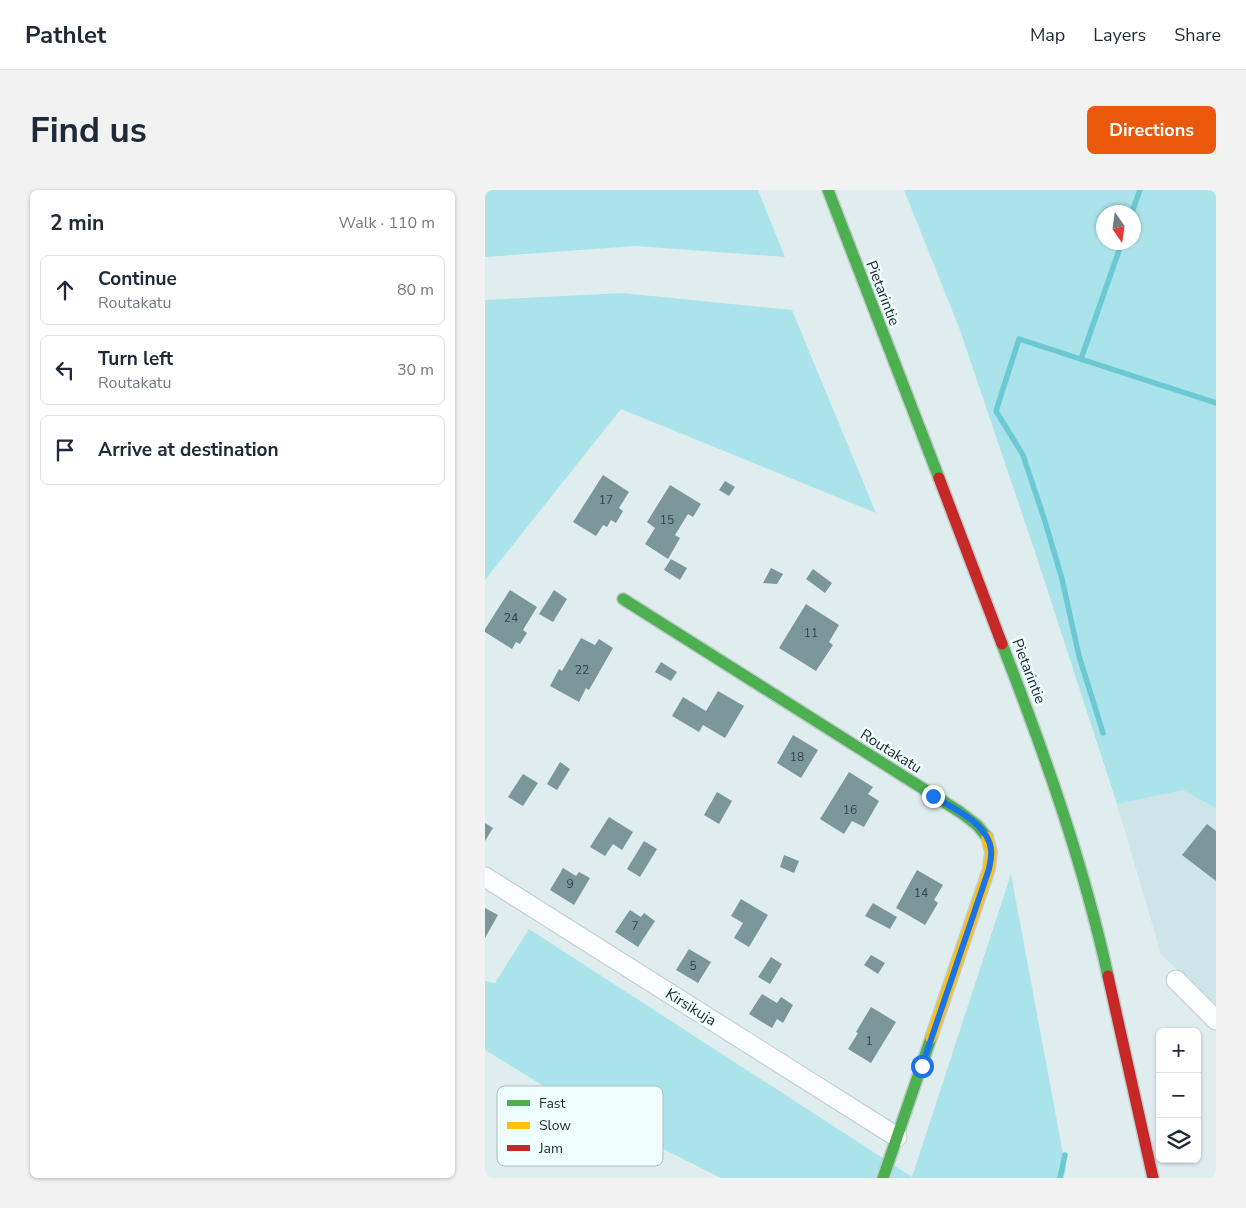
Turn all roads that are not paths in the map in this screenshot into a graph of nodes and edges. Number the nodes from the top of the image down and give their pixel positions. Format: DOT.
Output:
graph roads {
  1 [pos="828,190"];
  2 [pos="623,599"];
  3 [pos="485,876"];
  4 [pos="1176,980"];
  5 [pos="1216,1020"];
  6 [pos="897,1137"];
  7 [pos="883,1178"];
  8 [pos="1153,1178"];
  1 -- 8 [label="main road, Pietarintie"];
  2 -- 6 [label="main road, Routakatu"];
  3 -- 6 [label="street, Kirsikuja"];
  4 -- 5 [label="street"];
  6 -- 7 [label="main road, Routakatu"];
}
